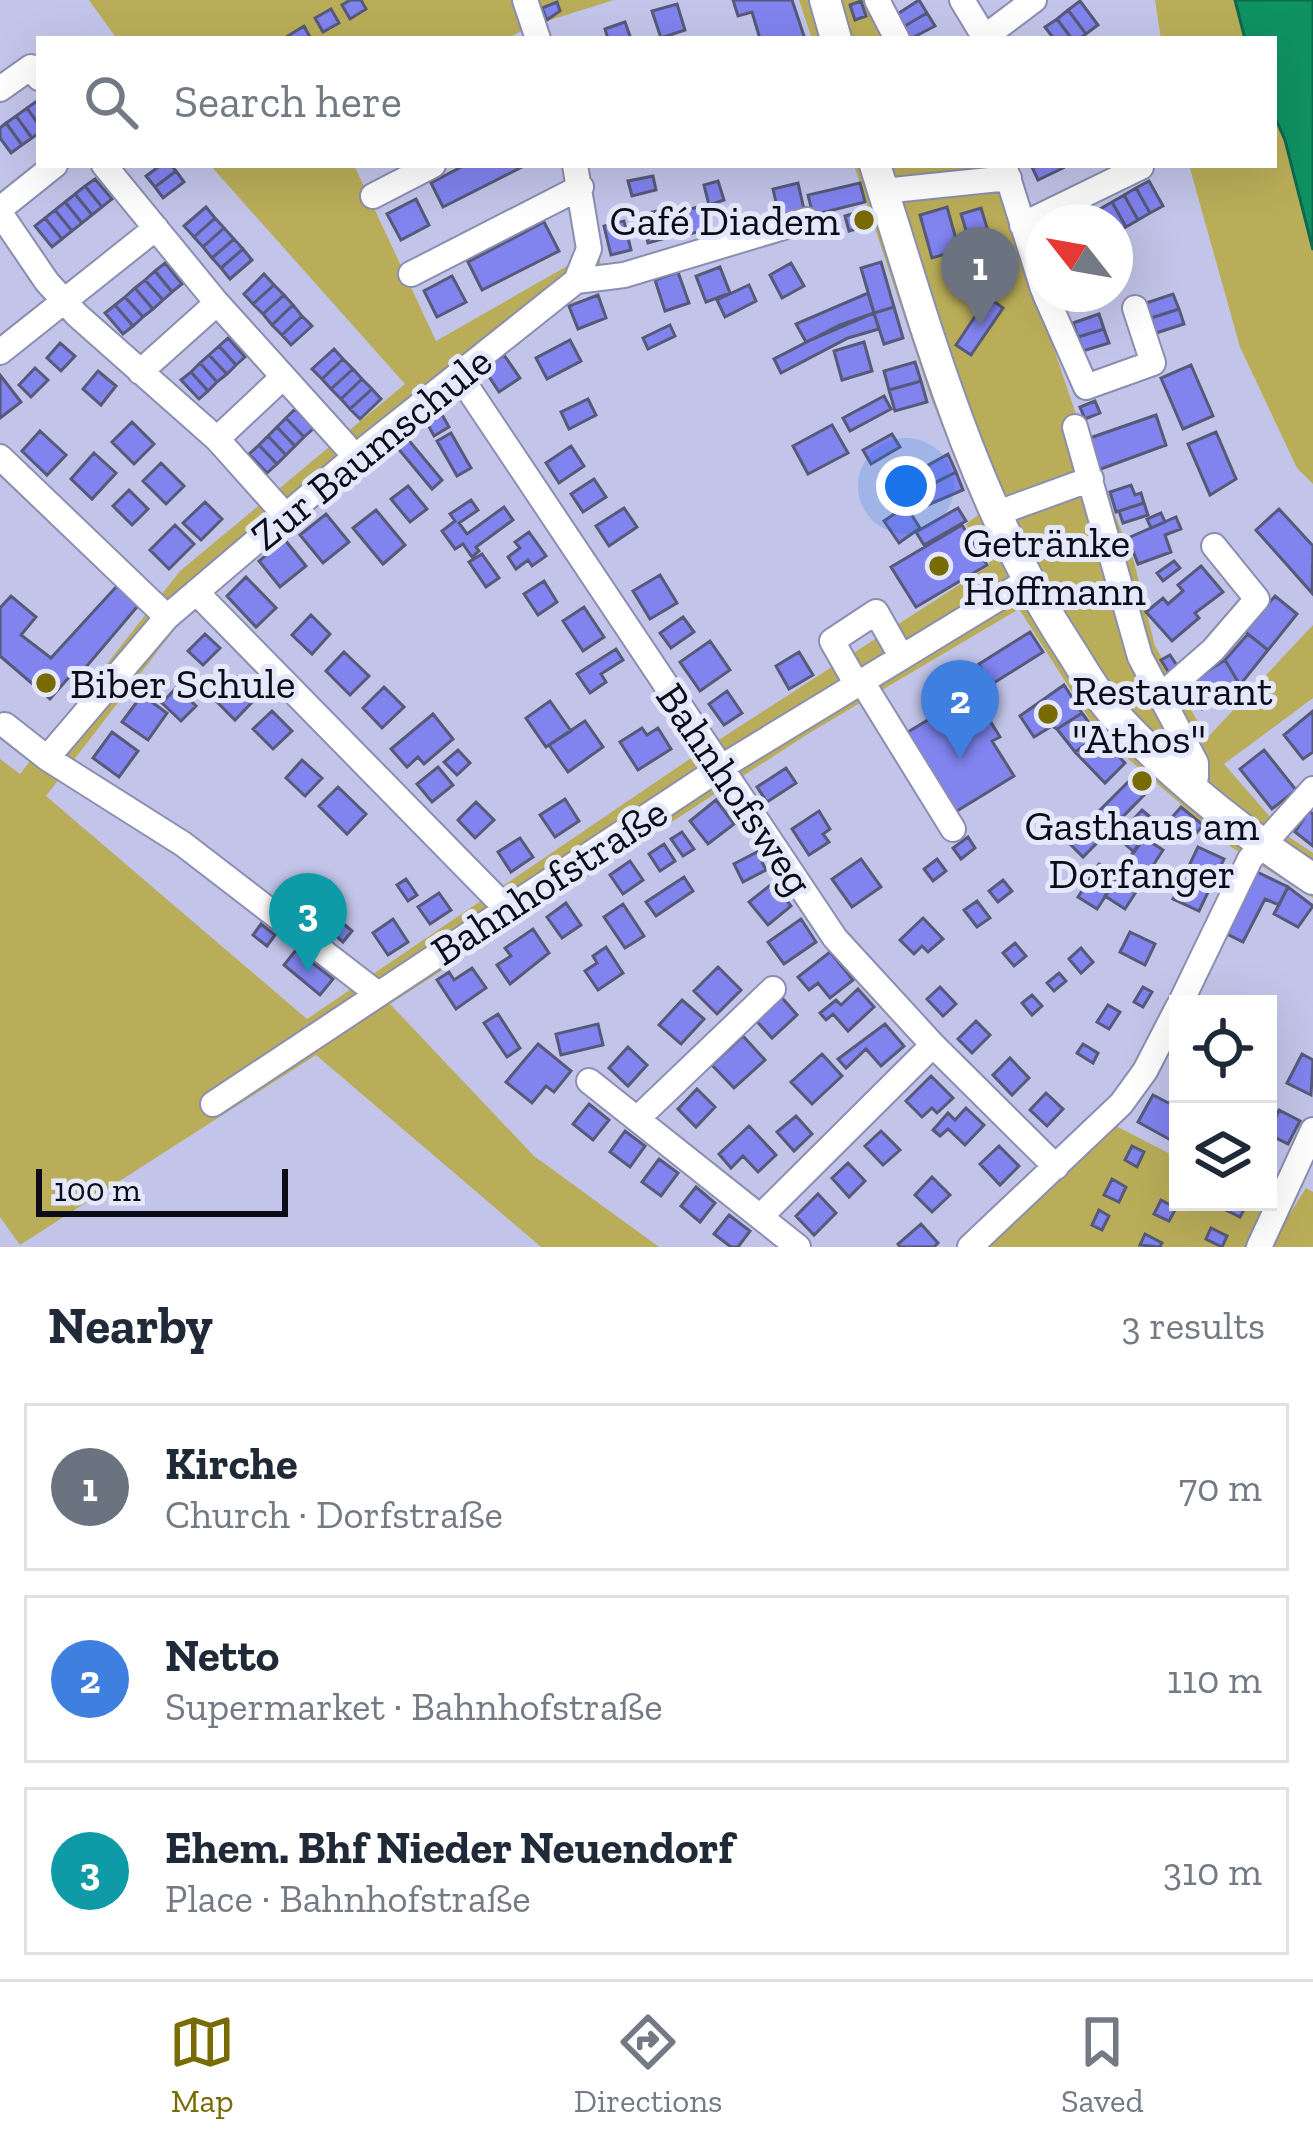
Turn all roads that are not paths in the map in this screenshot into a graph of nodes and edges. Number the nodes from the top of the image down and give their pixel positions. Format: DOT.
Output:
graph roads {
  1 [pos="525,0"];
  2 [pos="824,0"];
  3 [pos="877,0"];
  4 [pos="962,0"];
  5 [pos="1034,0"];
  6 [pos="537,36"];
  7 [pos="835,36"];
  8 [pos="895,36"];
  9 [pos="983,36"];
  10 [pos="987,36"];
  11 [pos="36,74"];
  12 [pos="0,89"];
  13 [pos="51,168"];
  14 [pos="106,168"];
  15 [pos="427,168"];
  16 [pos="1132,168"];
  17 [pos="1007,171"];
  18 [pos="1102,174"];
  19 [pos="578,176"];
  20 [pos="879,178"];
  21 [pos="374,196"];
  22 [pos="0,211"];
  23 [pos="807,220"];
  24 [pos="1022,225"];
  25 [pos="155,228"];
  26 [pos="1025,234"];
  27 [pos="412,274"];
  28 [pos="575,281"];
  29 [pos="64,301"];
  30 [pos="217,303"];
  31 [pos="1136,308"];
  32 [pos="1053,312"];
  33 [pos="0,352"];
  34 [pos="140,372"];
  35 [pos="459,375"];
  36 [pos="283,377"];
  37 [pos="1076,427"];
  38 [pos="217,439"];
  39 [pos="346,446"];
  40 [pos="0,457"];
  41 [pos="1091,479"];
  42 [pos="995,514"];
  43 [pos="286,516"];
  44 [pos="1214,546"];
  45 [pos="1027,581"];
  46 [pos="196,592"];
  47 [pos="167,617"];
  48 [pos="901,656"];
  49 [pos="859,682"];
  50 [pos="1159,697"];
  51 [pos="4,724"];
  52 [pos="47,758"];
  53 [pos="721,768"];
  54 [pos="1188,787"];
  55 [pos="1313,789"];
  56 [pos="953,829"];
  57 [pos="1263,845"];
  58 [pos="1313,879"];
  59 [pos="506,908"];
  60 [pos="773,989"];
  61 [pos="378,994"];
  62 [pos="1184,995"];
  63 [pos="1169,1024"];
  64 [pos="933,1046"];
  65 [pos="589,1081"];
  66 [pos="213,1104"];
  67 [pos="638,1118"];
  68 [pos="1313,1130"];
  69 [pos="1056,1167"];
  70 [pos="761,1216"];
  71 [pos="798,1247"];
  72 [pos="970,1247"];
  73 [pos="1259,1247"];
  1 -- 6 [label="street"];
  2 -- 7 [label="main road"];
  3 -- 8 [label="street"];
  4 -- 9 [label="street"];
  5 -- 10 [label="street"];
  11 -- 12 [label="street"];
  13 -- 22 [label="street"];
  14 -- 25 [label="street"];
  15 -- 21 [label="street"];
  16 -- 18 [label="street"];
  17 -- 20 [label="street"];
  17 -- 24 [label="street"];
  18 -- 24 [label="street"];
  19 -- 27 [label="street"];
  19 -- 28 [label="street"];
  20 -- 42 [label="main road"];
  22 -- 29 [label="street"];
  23 -- 28 [label="street, Zur Baumschule"];
  24 -- 26 [label="street"];
  25 -- 29 [label="street"];
  25 -- 30 [label="street"];
  28 -- 35 [label="street, Zur Baumschule"];
  29 -- 33 [label="street"];
  29 -- 34 [label="street"];
  30 -- 34 [label="street"];
  30 -- 36 [label="street"];
  31 -- 32 [label="street"];
  34 -- 38 [label="street"];
  35 -- 43 [label="street, Zur Baumschule"];
  35 -- 53 [label="street, Bahnhofsweg"];
  36 -- 38 [label="street"];
  36 -- 39 [label="street"];
  37 -- 41 [label="street"];
  38 -- 43 [label="street"];
  40 -- 47 [label="street"];
  41 -- 42 [label="street"];
  41 -- 50 [label="street"];
  42 -- 45 [label="main road"];
  43 -- 46 [label="street, Zur Baumschule"];
  44 -- 50 [label="street"];
  45 -- 48 [label="street, Bahnhofstraße"];
  45 -- 54 [label="main road"];
  46 -- 47 [label="street, Zur Baumschule"];
  46 -- 59 [label="street"];
  47 -- 52 [label="street, Zur Baumschule"];
  48 -- 49 [label="street, Bahnhofstraße"];
  48 -- 49 [label="street"];
  49 -- 53 [label="street, Bahnhofstraße"];
  49 -- 56 [label="street"];
  50 -- 54 [label="street"];
  51 -- 52 [label="street"];
  52 -- 61 [label="street"];
  53 -- 59 [label="street, Bahnhofstraße"];
  53 -- 64 [label="street, Bahnhofsweg"];
  54 -- 57 [label="main road"];
  55 -- 57 [label="street"];
  57 -- 58 [label="main road"];
  57 -- 62 [label="street"];
  59 -- 61 [label="street, Bahnhofstraße"];
  60 -- 67 [label="street"];
  61 -- 66 [label="street, Bahnhofstraße"];
  63 -- 69 [label="street"];
  64 -- 69 [label="street, Bahnhofsweg"];
  64 -- 70 [label="street"];
  65 -- 67 [label="street"];
  67 -- 70 [label="street"];
  68 -- 73 [label="street"];
  69 -- 72 [label="street"];
  70 -- 71 [label="street"];
}
